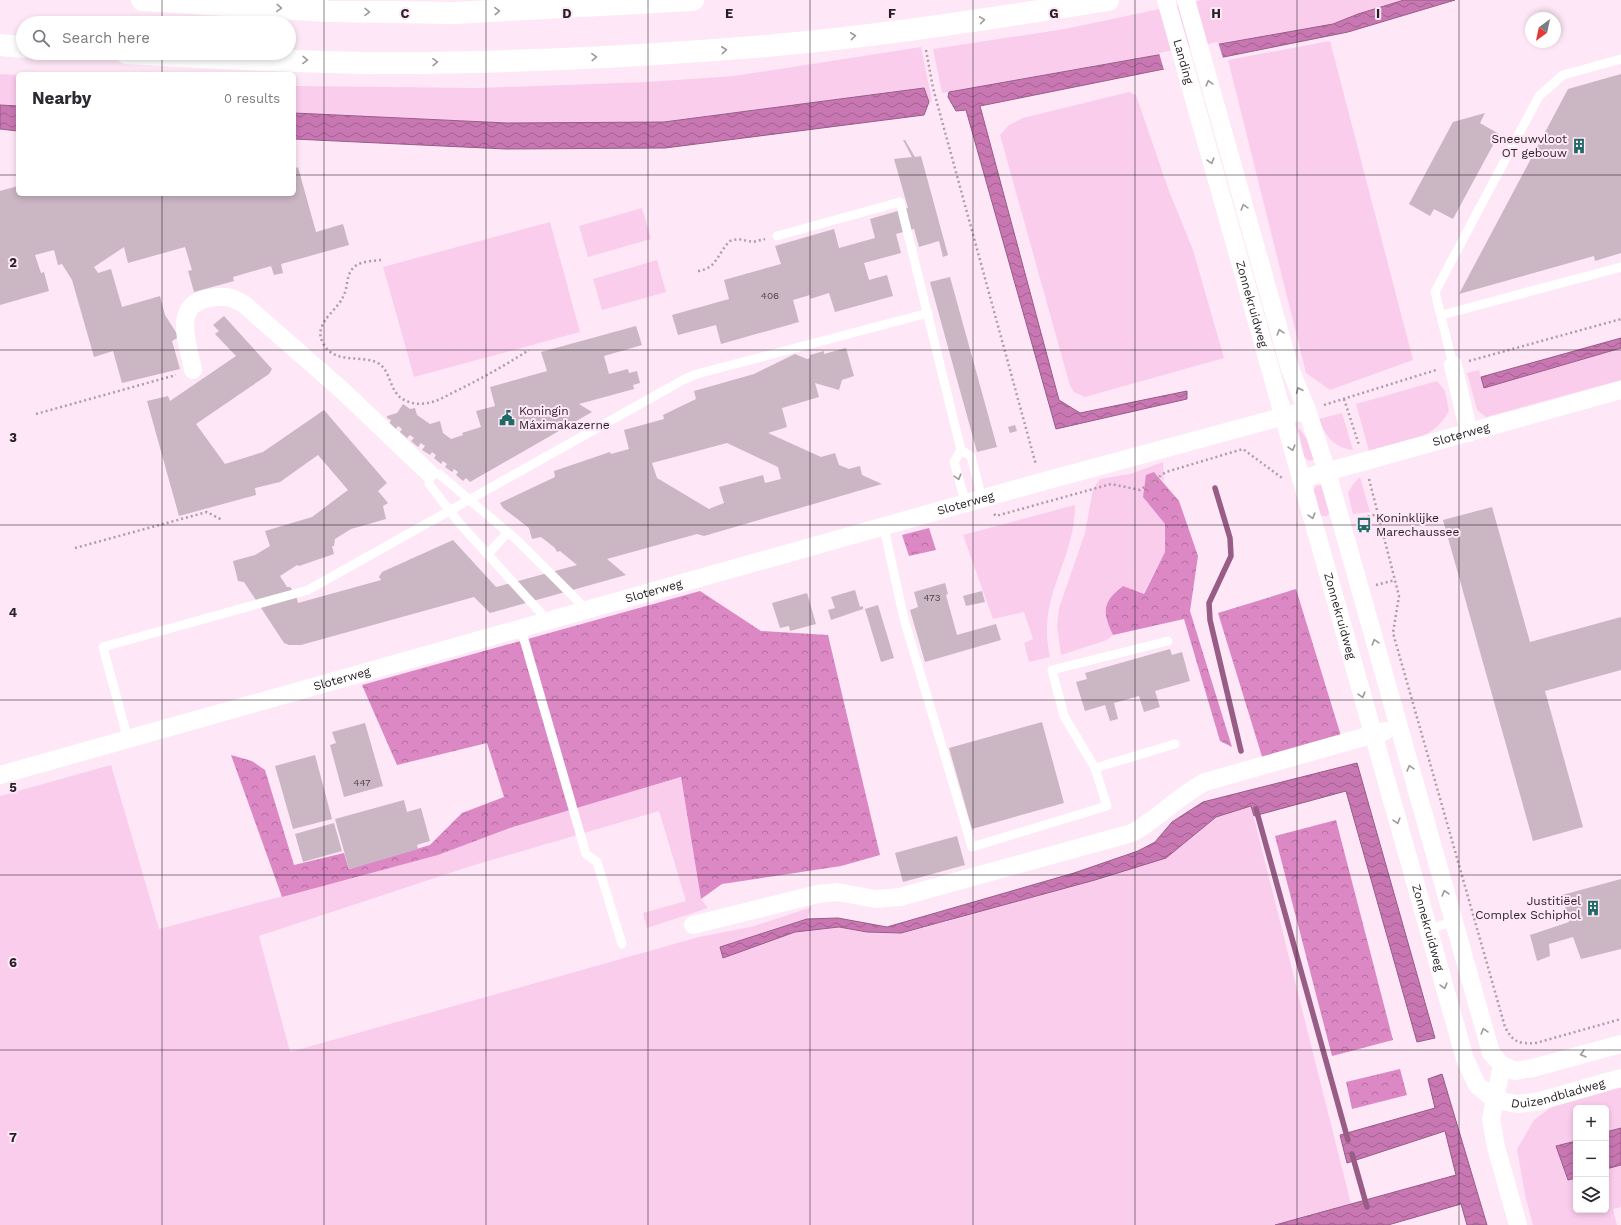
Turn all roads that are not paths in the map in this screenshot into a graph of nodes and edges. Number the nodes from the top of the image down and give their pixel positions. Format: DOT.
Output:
graph roads {
  1 [pos="142,0"];
  2 [pos="693,0"];
  3 [pos="1108,0"];
  4 [pos="1166,0"];
  5 [pos="1186,0"];
  6 [pos="0,45"];
  7 [pos="16,46"];
  8 [pos="1621,59"];
  9 [pos="296,60"];
  10 [pos="1220,120"];
  11 [pos="1201,123"];
  12 [pos="777,236"];
  13 [pos="1621,267"];
  14 [pos="928,313"];
  15 [pos="1442,315"];
  16 [pos="1453,365"];
  17 [pos="193,370"];
  18 [pos="1621,390"];
  19 [pos="1307,410"];
  20 [pos="1283,416"];
  21 [pos="1470,433"];
  22 [pos="961,450"];
  23 [pos="1327,472"];
  24 [pos="429,473"];
  25 [pos="1301,479"];
  26 [pos="470,500"];
  27 [pos="974,502"];
  28 [pos="450,511"];
  29 [pos="884,528"];
  30 [pos="508,532"];
  31 [pos="488,554"];
  32 [pos="588,611"];
  33 [pos="549,622"];
  34 [pos="521,629"];
  35 [pos="1168,641"];
  36 [pos="1399,727"];
  37 [pos="1373,734"];
  38 [pos="128,740"];
  39 [pos="1175,744"];
  40 [pos="1095,768"];
  41 [pos="0,776"];
  42 [pos="1454,922"];
  43 [pos="693,925"];
  44 [pos="1428,929"];
  45 [pos="622,944"];
  46 [pos="1621,1044"];
  47 [pos="1502,1066"];
  48 [pos="1621,1078"];
  49 [pos="1495,1100"];
  50 [pos="1518,1225"];
  1 -- 2 [label="highway, one-way"];
  9 -- 3 [label="highway, one-way"];
  4 -- 11 [label="street, Landing"];
  10 -- 5 [label="street, Landing, one-way"];
  6 -- 7 [label="highway"];
  8 -- 15 [label="lane"];
  19 -- 10 [label="street, Zonnekruidweg, one-way"];
  11 -- 20 [label="street, Zonnekruidweg, one-way"];
  12 -- 14 [label="lane"];
  13 -- 15 [label="lane"];
  14 -- 22 [label="lane"];
  14 -- 26 [label="lane"];
  15 -- 16 [label="lane"];
  16 -- 21 [label="street"];
  17 -- 24 [label="street"];
  18 -- 21 [label="street, Sloterweg"];
  19 -- 20 [label="street, Sloterweg"];
  19 -- 23 [label="street, Zonnekruidweg"];
  20 -- 25 [label="street, Zonnekruidweg, one-way"];
  20 -- 27 [label="street, Sloterweg"];
  21 -- 23 [label="street, Sloterweg"];
  22 -- 27 [label="lane"];
  22 -- 27 [label="lane, one-way"];
  23 -- 25 [label="street, Sloterweg"];
  36 -- 23 [label="street, Zonnekruidweg, one-way"];
  24 -- 26 [label="lane"];
  24 -- 28 [label="lane"];
  25 -- 37 [label="street, Zonnekruidweg, one-way"];
  26 -- 28 [label="lane"];
  26 -- 30 [label="lane"];
  27 -- 29 [label="street, Sloterweg"];
  28 -- 31 [label="lane"];
  28 -- 38 [label="lane"];
  29 -- 32 [label="street, Sloterweg"];
  29 -- 40 [label="lane"];
  30 -- 31 [label="lane"];
  30 -- 32 [label="lane"];
  31 -- 33 [label="lane"];
  32 -- 33 [label="street, Sloterweg"];
  33 -- 34 [label="street, Sloterweg"];
  34 -- 38 [label="street, Sloterweg"];
  34 -- 45 [label="lane"];
  35 -- 40 [label="lane"];
  36 -- 37 [label="street"];
  42 -- 36 [label="street, Zonnekruidweg, one-way"];
  37 -- 43 [label="street"];
  37 -- 44 [label="street, Zonnekruidweg, one-way"];
  38 -- 41 [label="street, Sloterweg"];
  39 -- 40 [label="lane"];
  42 -- 44 [label="lane"];
  47 -- 42 [label="street, Zonnekruidweg, one-way"];
  44 -- 49 [label="street, Zonnekruidweg, one-way"];
  46 -- 47 [label="street, one-way"];
  47 -- 49 [label="street"];
  48 -- 49 [label="street, Duizendbladweg"];
  49 -- 50 [label="street"];
}
